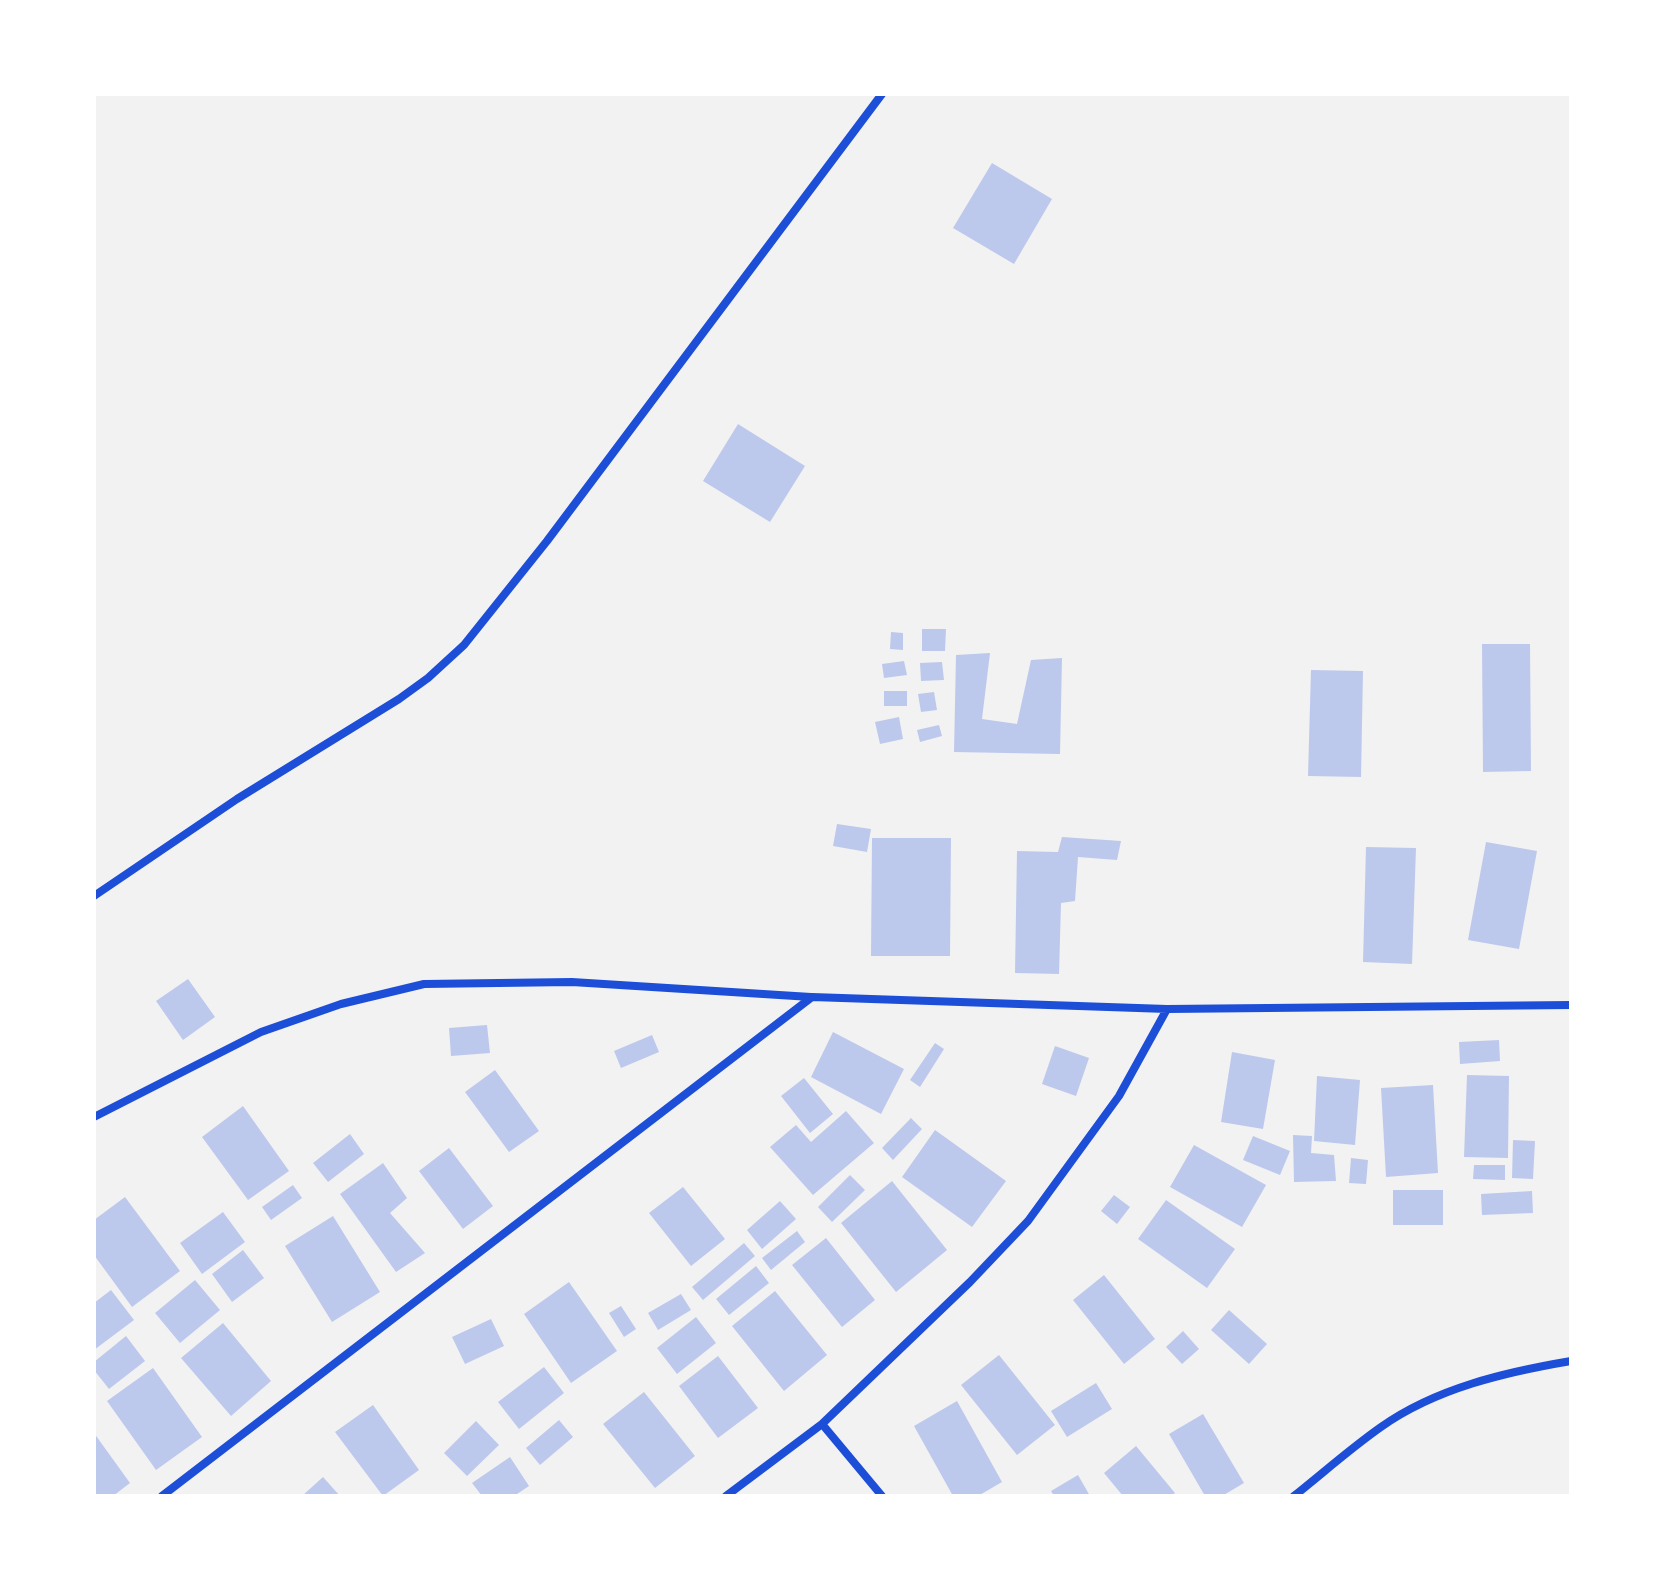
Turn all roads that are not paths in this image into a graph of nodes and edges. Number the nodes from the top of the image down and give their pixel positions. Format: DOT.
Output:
graph roads {
  1 [pos="882,94"];
  2 [pos="94,896"];
  3 [pos="812,997"];
  4 [pos="1571,1005"];
  5 [pos="1167,1009"];
  6 [pos="94,1117"];
  7 [pos="1571,1361"];
  8 [pos="822,1424"];
  9 [pos="162,1496"];
  10 [pos="726,1496"];
  11 [pos="882,1496"];
  12 [pos="1294,1496"];
  1 -- 2 [label="street"];
  3 -- 5 [label="street"];
  3 -- 6 [label="street"];
  3 -- 9 [label="street"];
  4 -- 5 [label="street"];
  5 -- 8 [label="street"];
  7 -- 12 [label="street"];
  8 -- 10 [label="street"];
  8 -- 11 [label="street"];
}
